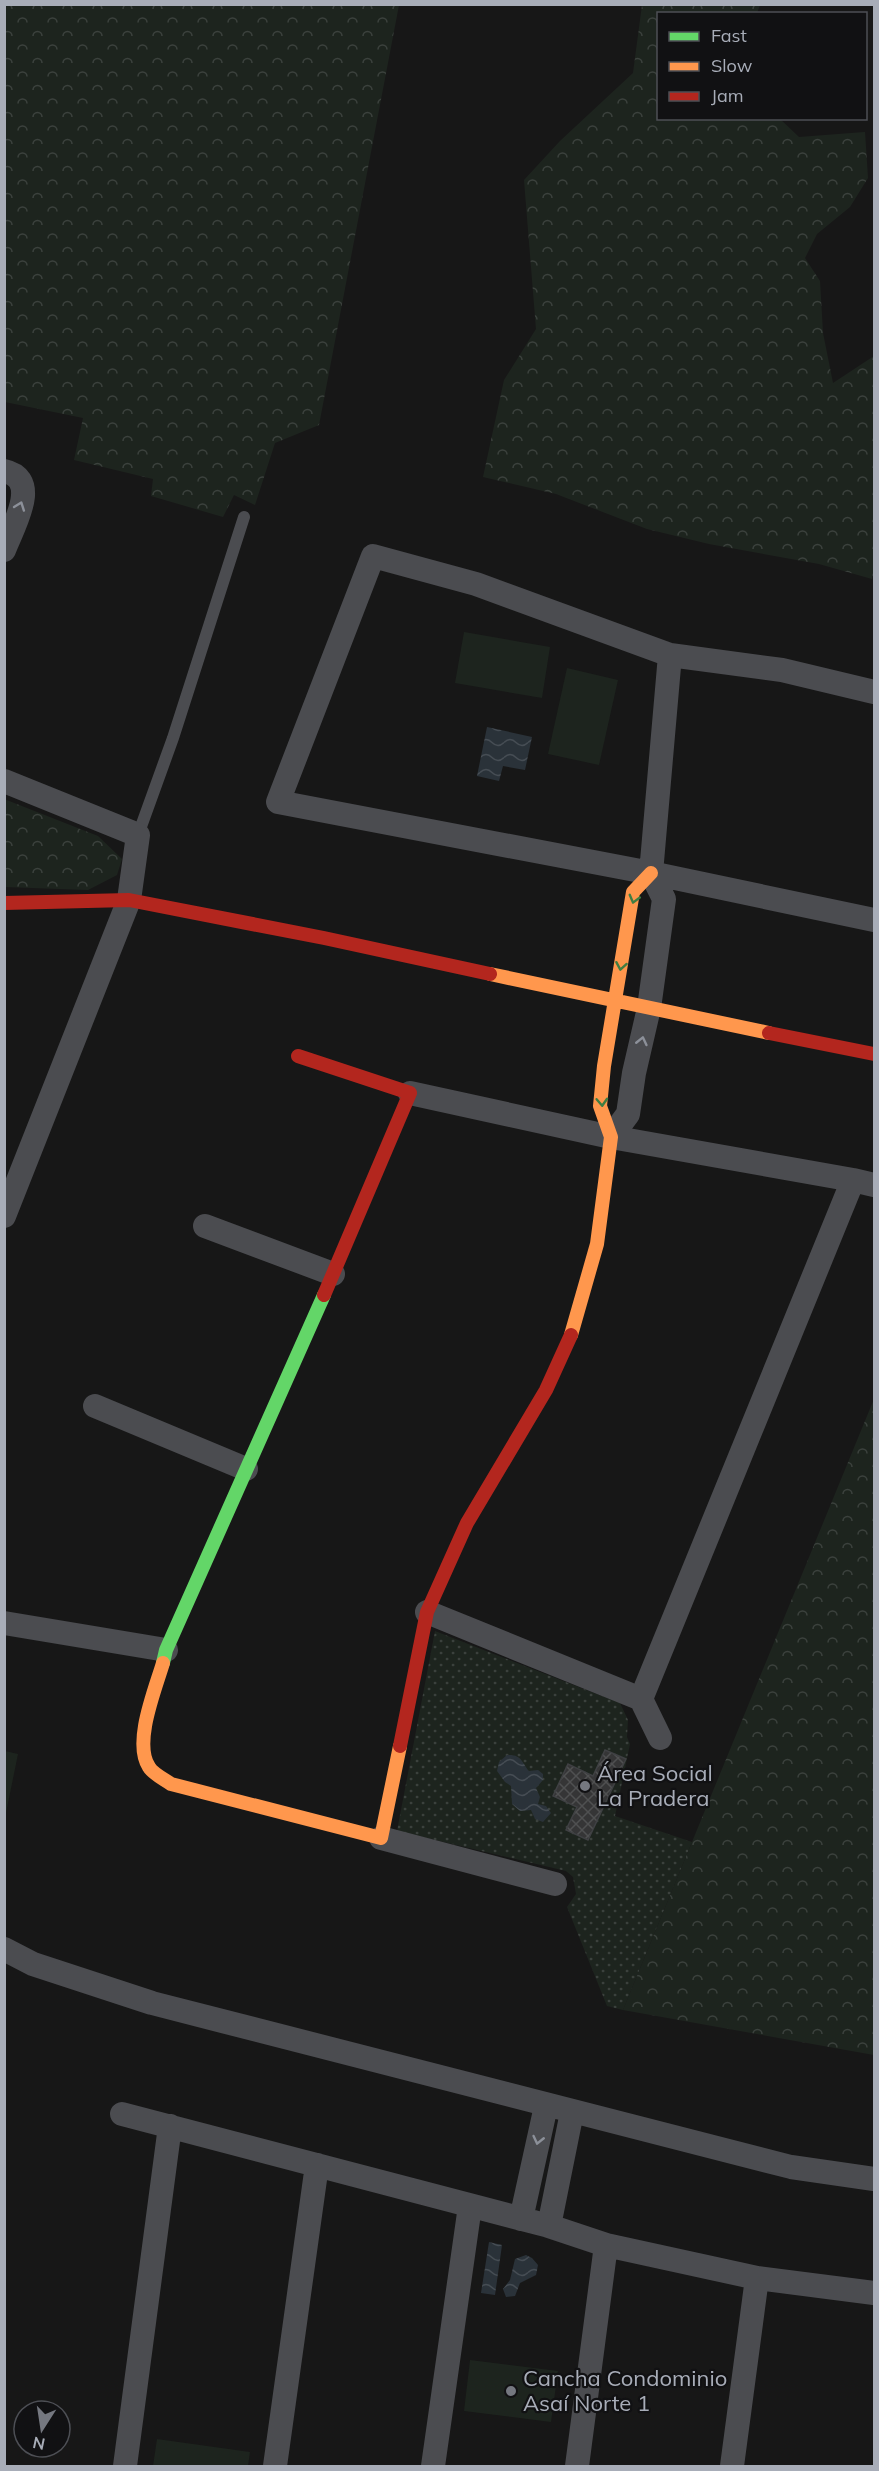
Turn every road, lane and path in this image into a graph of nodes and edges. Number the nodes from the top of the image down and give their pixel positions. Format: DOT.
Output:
graph roads {
  1 [pos="4,471"];
  2 [pos="244,517"];
  3 [pos="4,550"];
  4 [pos="670,655"];
  5 [pos="874,692"];
  6 [pos="4,781"];
  7 [pos="138,835"];
  8 [pos="651,873"];
  9 [pos="129,900"];
  10 [pos="4,903"];
  11 [pos="874,920"];
  12 [pos="615,1002"];
  13 [pos="649,1008"];
  14 [pos="874,1054"];
  15 [pos="298,1056"];
  16 [pos="410,1093"];
  17 [pos="611,1137"];
  18 [pos="13,1169"];
  19 [pos="864,1183"];
  20 [pos="4,1216"];
  21 [pos="206,1226"];
  22 [pos="333,1274"];
  23 [pos="95,1406"];
  24 [pos="246,1469"];
  25 [pos="427,1612"];
  26 [pos="4,1623"];
  27 [pos="166,1650"];
  28 [pos="641,1699"];
  29 [pos="660,1738"];
  30 [pos="381,1838"];
  31 [pos="555,1884"];
  32 [pos="4,1950"];
  33 [pos="546,2106"];
  34 [pos="572,2112"];
  35 [pos="122,2114"];
  36 [pos="170,2126"];
  37 [pos="317,2165"];
  38 [pos="874,2179"];
  39 [pos="470,2206"];
  40 [pos="521,2219"];
  41 [pos="549,2226"];
  42 [pos="606,2245"];
  43 [pos="758,2278"];
  44 [pos="874,2293"];
  45 [pos="125,2466"];
  46 [pos="275,2466"];
  47 [pos="432,2466"];
  48 [pos="577,2466"];
  49 [pos="732,2466"];
  3 -- 1 [label="street, one-way"];
  2 -- 7 [label="lane"];
  4 -- 5 [label="street"];
  4 -- 8 [label="street"];
  4 -- 8 [label="street"];
  6 -- 7 [label="street"];
  7 -- 9 [label="street"];
  8 -- 11 [label="street"];
  8 -- 12 [label="street, one-way"];
  8 -- 13 [label="street"];
  9 -- 10 [label="street"];
  9 -- 12 [label="street"];
  9 -- 18 [label="street"];
  12 -- 13 [label="street"];
  12 -- 17 [label="street, one-way"];
  13 -- 14 [label="street"];
  17 -- 13 [label="street, one-way"];
  15 -- 16 [label="street"];
  16 -- 17 [label="street"];
  16 -- 22 [label="street"];
  17 -- 19 [label="street"];
  17 -- 25 [label="street"];
  18 -- 20 [label="street"];
  19 -- 28 [label="street"];
  21 -- 22 [label="street"];
  22 -- 24 [label="street"];
  23 -- 24 [label="street"];
  24 -- 27 [label="street"];
  25 -- 28 [label="street"];
  25 -- 30 [label="street"];
  26 -- 27 [label="street"];
  27 -- 30 [label="street"];
  28 -- 29 [label="street"];
  30 -- 31 [label="street"];
  32 -- 33 [label="street"];
  33 -- 34 [label="street"];
  33 -- 40 [label="street, one-way"];
  34 -- 38 [label="street"];
  34 -- 41 [label="street"];
  35 -- 36 [label="street"];
  36 -- 37 [label="street"];
  36 -- 45 [label="street"];
  37 -- 39 [label="street"];
  37 -- 46 [label="street"];
  39 -- 40 [label="street"];
  39 -- 47 [label="street"];
  40 -- 41 [label="street"];
  41 -- 42 [label="street"];
  42 -- 43 [label="street"];
  42 -- 48 [label="street"];
  43 -- 44 [label="street"];
  43 -- 49 [label="street"];
}
